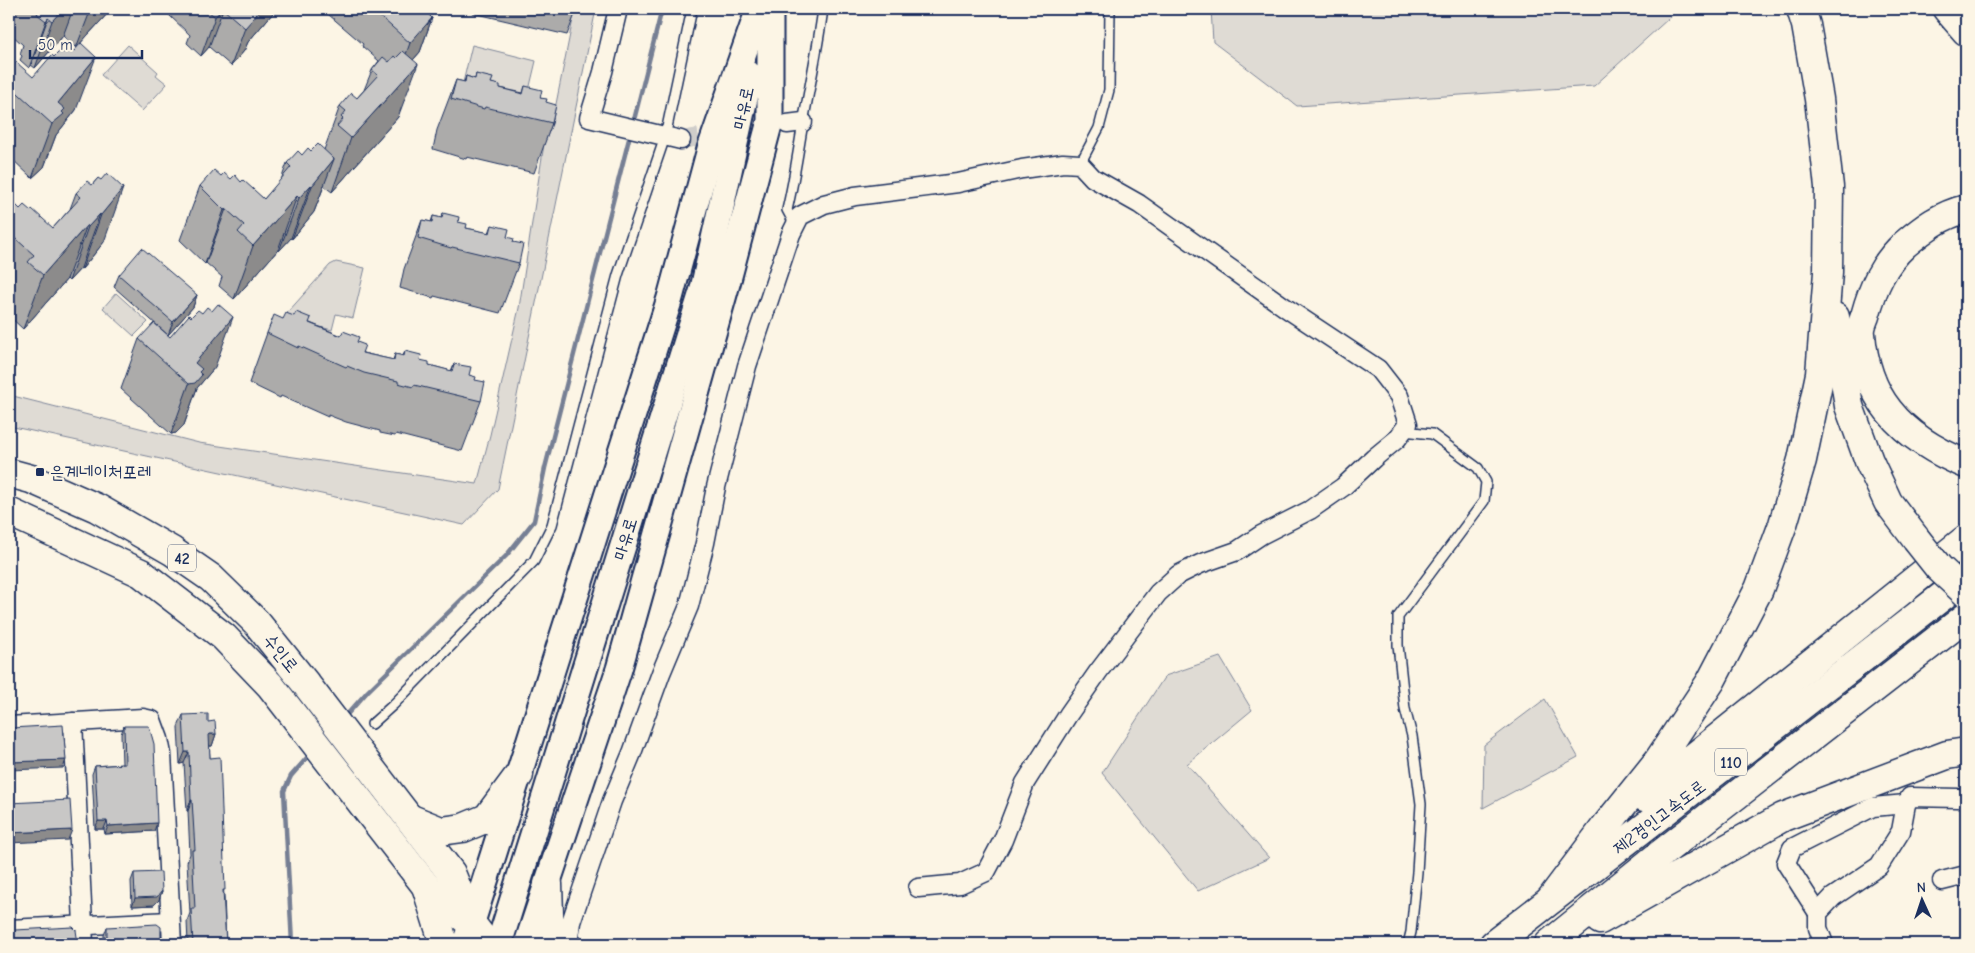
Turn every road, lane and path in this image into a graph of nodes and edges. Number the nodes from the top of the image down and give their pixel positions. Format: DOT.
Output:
graph roads {
  1 [pos="618,9"];
  2 [pos="692,9"];
  3 [pos="759,9"];
  4 [pos="764,9"];
  5 [pos="770,9"];
  6 [pos="823,9"];
  7 [pos="1110,9"];
  8 [pos="1801,9"];
  9 [pos="1947,9"];
  10 [pos="1966,31"];
  11 [pos="668,138"];
  12 [pos="1080,164"];
  13 [pos="1966,209"];
  14 [pos="796,226"];
  15 [pos="1828,272"];
  16 [pos="1403,431"];
  17 [pos="1966,464"];
  18 [pos="9,473"];
  19 [pos="9,512"];
  20 [pos="1966,539"];
  21 [pos="1966,578"];
  22 [pos="1966,593"];
  23 [pos="1966,617"];
  24 [pos="73,722"];
  25 [pos="372,724"];
  26 [pos="9,726"];
  27 [pos="1960,751"];
  28 [pos="519,775"];
  29 [pos="1958,798"];
  30 [pos="1906,804"];
  31 [pos="408,818"];
  32 [pos="1606,827"];
  33 [pos="1966,875"];
  34 [pos="1942,881"];
  35 [pos="548,884"];
  36 [pos="426,886"];
  37 [pos="918,888"];
  38 [pos="1551,899"];
  39 [pos="1818,913"];
  40 [pos="170,921"];
  41 [pos="83,925"];
  42 [pos="9,929"];
  43 [pos="468,933"];
  44 [pos="84,944"];
  45 [pos="172,944"];
  46 [pos="444,944"];
  47 [pos="487,944"];
  48 [pos="499,944"];
  49 [pos="527,944"];
  50 [pos="550,944"];
  51 [pos="568,944"];
  52 [pos="1408,944"];
  53 [pos="1494,944"];
  54 [pos="1549,944"];
  55 [pos="1557,944"];
  56 [pos="1824,944"];
  1 -- 11 [label="street"];
  2 -- 11 [label="lane"];
  3 -- 28 [label="main road"];
  4 -- 48 [label="main road, 마유로"];
  5 -- 35 [label="main road"];
  6 -- 14 [label="lane"];
  7 -- 12 [label="lane"];
  8 -- 15 [label="main road"];
  9 -- 10 [label="main road"];
  11 -- 25 [label="lane"];
  12 -- 14 [label="street"];
  12 -- 16 [label="street"];
  13 -- 17 [label="main road"];
  14 -- 51 [label="street"];
  15 -- 22 [label="main road, bridge"];
  15 -- 32 [label="main road"];
  16 -- 37 [label="street"];
  16 -- 52 [label="lane"];
  18 -- 31 [label="main road, 수인로 / 42"];
  19 -- 36 [label="main road, 수인로 / 42"];
  20 -- 32 [label="main road, 110"];
  21 -- 38 [label="main road, 제2경인고속도로 / 110"];
  23 -- 54 [label="main road, 제2경인고속도로 / 110"];
  24 -- 26 [label="street"];
  24 -- 40 [label="street"];
  24 -- 41 [label="street"];
  27 -- 55 [label="main road"];
  28 -- 31 [label="main road"];
  28 -- 43 [label="main road"];
  29 -- 30 [label="street"];
  30 -- 39 [label="street"];
  30 -- 39 [label="street"];
  31 -- 43 [label="main road, 수인로 / 42"];
  32 -- 38 [label="main road"];
  33 -- 34 [label="street"];
  35 -- 49 [label="main road"];
  35 -- 50 [label="main road"];
  36 -- 43 [label="main road, 수인로 / 42"];
  36 -- 46 [label="main road"];
  38 -- 53 [label="main road, 제2경인고속도로 / 110"];
  39 -- 56 [label="street"];
  40 -- 41 [label="street"];
  40 -- 45 [label="street"];
  41 -- 42 [label="street"];
  41 -- 44 [label="street"];
  43 -- 47 [label="main road, 수인로 / 42"];
}
